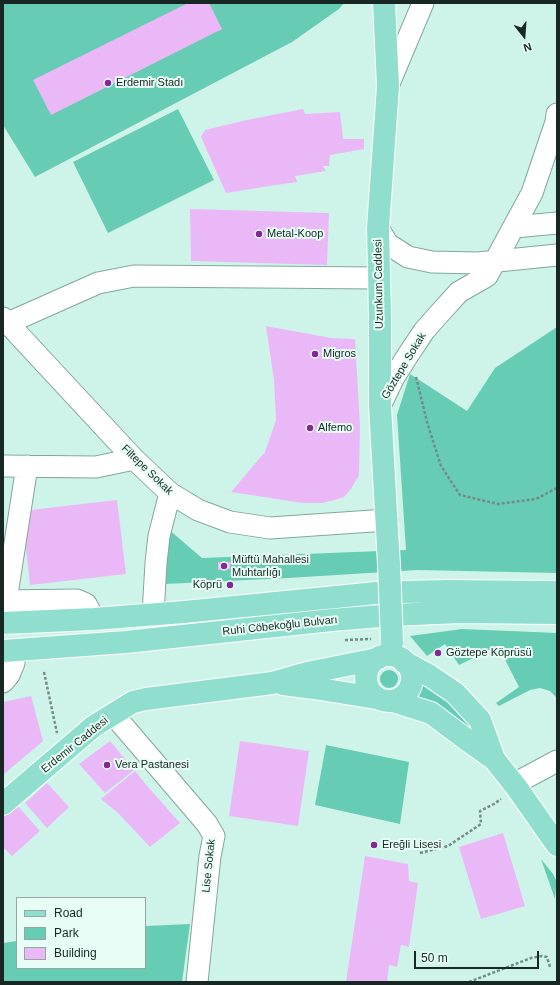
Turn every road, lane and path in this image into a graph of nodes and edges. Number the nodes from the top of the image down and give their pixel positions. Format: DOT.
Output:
graph roads {
  1 [pos="384,3"];
  2 [pos="423,3"];
  3 [pos="388,86"];
  4 [pos="557,114"];
  5 [pos="557,223"];
  6 [pos="514,227"];
  7 [pos="378,228"];
  8 [pos="557,255"];
  9 [pos="495,261"];
  10 [pos="379,278"];
  11 [pos="6,321"];
  12 [pos="414,370"];
  13 [pos="380,406"];
  14 [pos="134,459"];
  15 [pos="3,466"];
  16 [pos="27,466"];
  17 [pos="557,488"];
  18 [pos="170,493"];
  19 [pos="387,520"];
  20 [pos="557,592"];
  21 [pos="5,601"];
  22 [pos="557,613"];
  23 [pos="153,614"];
  24 [pos="94,619"];
  25 [pos="3,623"];
  26 [pos="346,640"];
  27 [pos="9,651"];
  28 [pos="388,652"];
  29 [pos="44,672"];
  30 [pos="3,682"];
  31 [pos="272,683"];
  32 [pos="385,699"];
  33 [pos="113,714"];
  34 [pos="58,737"];
  35 [pos="494,759"];
  36 [pos="557,761"];
  37 [pos="514,784"];
  38 [pos="3,804"];
  39 [pos="494,804"];
  40 [pos="557,845"];
  41 [pos="420,853"];
  42 [pos="550,967"];
  43 [pos="197,982"];
  44 [pos="469,982"];
  1 -- 3 [label="main road, Uzunkum Caddesi"];
  2 -- 3 [label="street"];
  3 -- 7 [label="main road, Uzunkum Caddesi"];
  4 -- 6 [label="street, Göztepe Sokak"];
  5 -- 6 [label="street"];
  6 -- 9 [label="street, Göztepe Sokak"];
  7 -- 9 [label="street"];
  7 -- 10 [label="main road, Uzunkum Caddesi"];
  8 -- 9 [label="street"];
  9 -- 13 [label="street, Göztepe Sokak"];
  10 -- 11 [label="street"];
  10 -- 13 [label="main road, Uzunkum Caddesi"];
  11 -- 14 [label="street, Filtepe Sokak"];
  12 -- 17 [label="path"];
  13 -- 19 [label="main road, Uzunkum Caddesi"];
  14 -- 16 [label="street"];
  14 -- 18 [label="street, Filtepe Sokak"];
  15 -- 16 [label="street"];
  16 -- 21 [label="street"];
  18 -- 19 [label="street, Filtepe Sokak"];
  18 -- 23 [label="street"];
  19 -- 28 [label="main road, Uzunkum Caddesi, bridge"];
  20 -- 23 [label="main road, Ruhi Cöbekoğlu Bulvarı"];
  21 -- 24 [label="street"];
  22 -- 27 [label="main road, Ruhi Cöbekoğlu Bulvarı"];
  23 -- 24 [label="main road, Ruhi Cöbekoğlu Bulvarı"];
  24 -- 25 [label="main road, Ruhi Cöbekoğlu Bulvarı"];
  26 -- 28 [label="path"];
  27 -- 30 [label="street"];
  28 -- 31 [label="main road, Erdemir Caddesi"];
  28 -- 32 [label="main road"];
  28 -- 32 [label="main road"];
  28 -- 35 [label="main road"];
  29 -- 34 [label="path"];
  31 -- 32 [label="main road, Erdemir Caddesi"];
  31 -- 33 [label="main road, Erdemir Caddesi"];
  32 -- 35 [label="main road, Erdemir Caddesi"];
  33 -- 38 [label="main road, Erdemir Caddesi"];
  33 -- 43 [label="street, Lise Sokak"];
  35 -- 37 [label="main road"];
  36 -- 37 [label="street"];
  37 -- 40 [label="main road"];
  39 -- 41 [label="path"];
  42 -- 44 [label="path"];
}
